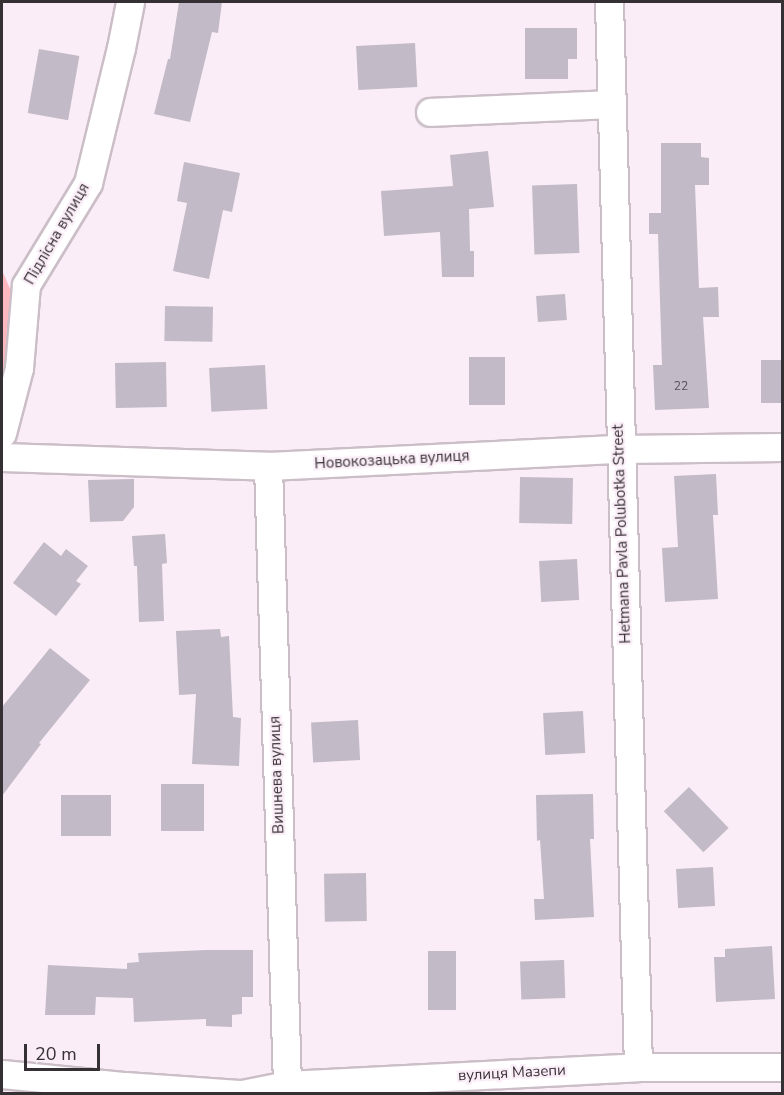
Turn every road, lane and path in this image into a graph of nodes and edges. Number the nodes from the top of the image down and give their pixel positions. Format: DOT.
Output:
graph roads {
  1 [pos="130,2"];
  2 [pos="609,2"];
  3 [pos="610,104"];
  4 [pos="430,112"];
  5 [pos="2,433"];
  6 [pos="783,447"];
  7 [pos="620,449"];
  8 [pos="2,457"];
  9 [pos="268,466"];
  10 [pos="638,1067"];
  11 [pos="783,1067"];
  12 [pos="2,1074"];
  13 [pos="287,1085"];
  14 [pos="241,1094"];
  1 -- 5 [label="street, Підлісна вулиця"];
  2 -- 3 [label="street, Hetmana Pavla Polubotka Street"];
  3 -- 4 [label="street"];
  3 -- 7 [label="street, Hetmana Pavla Polubotka Street"];
  6 -- 7 [label="street, Новокозацька вулиця"];
  7 -- 9 [label="street, Новокозацька вулиця"];
  7 -- 10 [label="street, Hetmana Pavla Polubotka Street"];
  8 -- 9 [label="street, Новокозацька вулиця"];
  9 -- 13 [label="street, Вишнева вулиця"];
  10 -- 11 [label="street, вулиця Мазепи"];
  10 -- 13 [label="street, вулиця Мазепи"];
  12 -- 14 [label="street, вулиця Мазепи"];
  13 -- 14 [label="street, вулиця Мазепи"];
}
